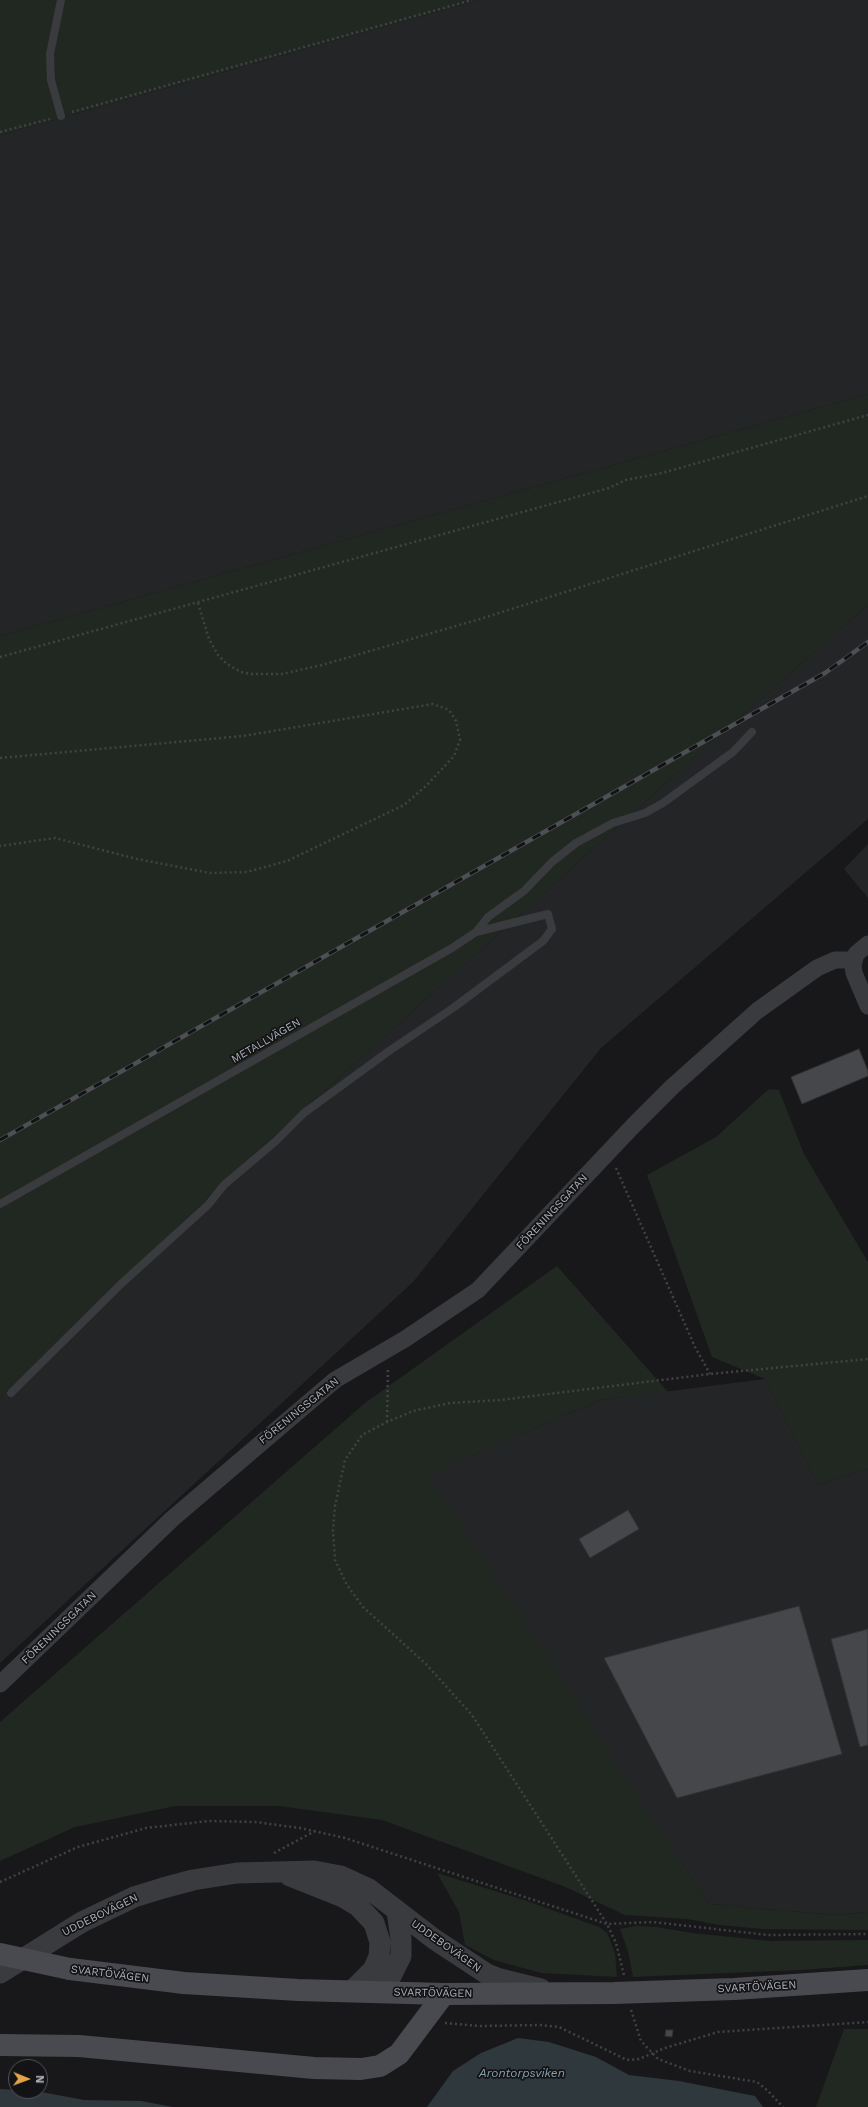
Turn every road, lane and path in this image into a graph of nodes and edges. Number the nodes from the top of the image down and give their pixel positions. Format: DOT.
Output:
graph roads {
  1 [pos="61,0"];
  2 [pos="472,0"];
  3 [pos="61,116"];
  4 [pos="0,132"];
  5 [pos="868,415"];
  6 [pos="868,496"];
  7 [pos="198,603"];
  8 [pos="0,657"];
  9 [pos="752,732"];
  10 [pos="0,758"];
  11 [pos="0,846"];
  12 [pos="476,932"];
  13 [pos="868,944"];
  14 [pos="854,960"];
  15 [pos="868,1006"];
  16 [pos="608,1153"];
  17 [pos="0,1204"];
  18 [pos="388,1348"];
  19 [pos="868,1359"];
  20 [pos="710,1374"];
  21 [pos="11,1393"];
  22 [pos="386,1422"];
  23 [pos="0,1684"];
  24 [pos="316,1831"];
  25 [pos="275,1864"];
  26 [pos="0,1882"];
  27 [pos="397,1911"];
  28 [pos="607,1924"];
  29 [pos="868,1934"];
  30 [pos="0,1954"];
  31 [pos="0,1973"];
  32 [pos="625,1980"];
  33 [pos="868,1980"];
  34 [pos="352,1991"];
  35 [pos="378,1992"];
  36 [pos="444,1994"];
  37 [pos="567,1994"];
  38 [pos="631,2009"];
  39 [pos="868,2022"];
  40 [pos="422,2023"];
  41 [pos="0,2045"];
  42 [pos="651,2054"];
  43 [pos="783,2107"];
  1 -- 3 [label="lane"];
  2 -- 3 [label="path"];
  3 -- 4 [label="path"];
  5 -- 7 [label="path"];
  6 -- 7 [label="path"];
  7 -- 8 [label="path"];
  9 -- 12 [label="lane"];
  10 -- 11 [label="path"];
  12 -- 17 [label="lane, METALLVÄGEN"];
  12 -- 21 [label="lane, METALLVÄGEN"];
  13 -- 14 [label="street"];
  14 -- 15 [label="street"];
  14 -- 16 [label="street, FÖRENINGSGATAN"];
  16 -- 18 [label="street, FÖRENINGSGATAN"];
  16 -- 20 [label="path"];
  18 -- 22 [label="path"];
  18 -- 23 [label="street, FÖRENINGSGATAN"];
  19 -- 20 [label="path"];
  20 -- 22 [label="path"];
  22 -- 28 [label="path"];
  24 -- 25 [label="path"];
  24 -- 26 [label="path"];
  24 -- 28 [label="path"];
  25 -- 27 [label="street, UDDEBOVÄGEN"];
  25 -- 31 [label="street, UDDEBOVÄGEN"];
  25 -- 34 [label="street, UDDEBOVÄGEN"];
  27 -- 35 [label="street, UDDEBOVÄGEN"];
  27 -- 37 [label="street, UDDEBOVÄGEN"];
  28 -- 29 [label="path"];
  28 -- 32 [label="path"];
  30 -- 34 [label="main road, SVARTÖVÄGEN, bridge"];
  33 -- 37 [label="main road, SVARTÖVÄGEN"];
  34 -- 35 [label="main road, SVARTÖVÄGEN"];
  35 -- 36 [label="main road, SVARTÖVÄGEN"];
  36 -- 37 [label="main road, SVARTÖVÄGEN"];
  36 -- 40 [label="main road"];
  38 -- 42 [label="path"];
  39 -- 42 [label="path"];
  40 -- 41 [label="main road"];
  40 -- 42 [label="path"];
  42 -- 43 [label="path"];
}
